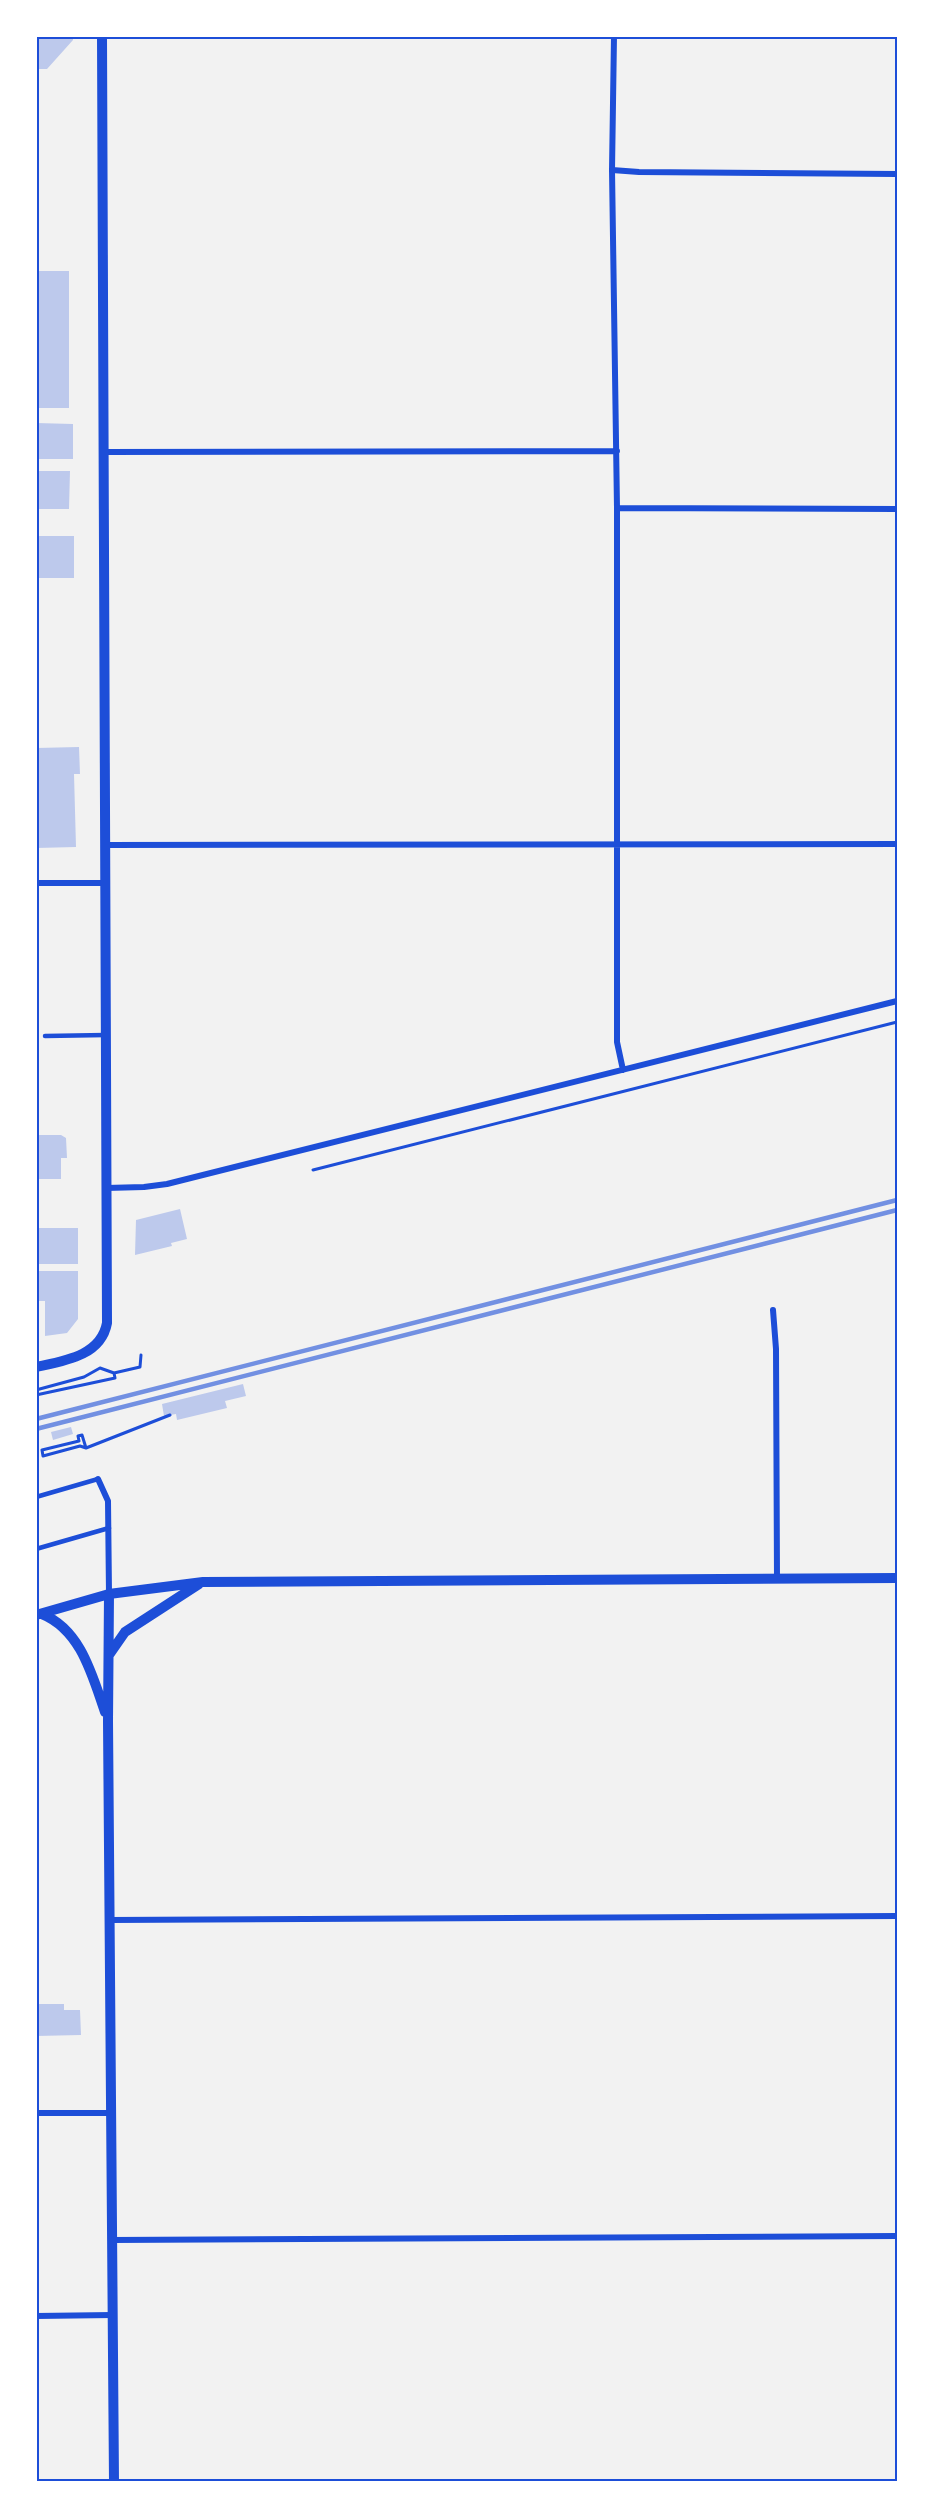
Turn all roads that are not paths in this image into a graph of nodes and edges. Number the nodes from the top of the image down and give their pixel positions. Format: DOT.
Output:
graph roads {
  1 [pos="102,36"];
  2 [pos="614,36"];
  3 [pos="612,170"];
  4 [pos="897,174"];
  5 [pos="617,451"];
  6 [pos="104,452"];
  7 [pos="617,508"];
  8 [pos="897,508"];
  9 [pos="617,844"];
  10 [pos="897,844"];
  11 [pos="106,845"];
  12 [pos="36,883"];
  13 [pos="106,883"];
  14 [pos="897,1001"];
  15 [pos="106,1035"];
  16 [pos="45,1036"];
  17 [pos="623,1070"];
  18 [pos="106,1188"];
  19 [pos="773,1310"];
  20 [pos="36,1367"];
  21 [pos="98,1479"];
  22 [pos="36,1497"];
  23 [pos="109,1528"];
  24 [pos="36,1549"];
  25 [pos="897,1578"];
  26 [pos="777,1579"];
  27 [pos="203,1582"];
  28 [pos="109,1594"];
  29 [pos="39,1614"];
  30 [pos="109,1655"];
  31 [pos="108,1721"];
  32 [pos="897,1916"];
  33 [pos="110,1920"];
  34 [pos="36,2113"];
  35 [pos="112,2113"];
  36 [pos="897,2236"];
  37 [pos="112,2240"];
  38 [pos="112,2314"];
  39 [pos="36,2316"];
  40 [pos="114,2481"];
  1 -- 6 [label="street"];
  2 -- 3 [label="street"];
  3 -- 4 [label="street"];
  3 -- 5 [label="street"];
  5 -- 6 [label="street"];
  5 -- 7 [label="street"];
  6 -- 11 [label="street"];
  7 -- 8 [label="street"];
  7 -- 9 [label="street"];
  9 -- 10 [label="street"];
  9 -- 11 [label="street"];
  9 -- 17 [label="street"];
  11 -- 13 [label="street"];
  12 -- 13 [label="street"];
  13 -- 15 [label="street"];
  14 -- 17 [label="street"];
  15 -- 16 [label="lane"];
  15 -- 18 [label="street"];
  17 -- 18 [label="street"];
  18 -- 20 [label="street"];
  19 -- 26 [label="street"];
  21 -- 22 [label="lane"];
  21 -- 23 [label="street"];
  23 -- 24 [label="lane"];
  23 -- 28 [label="street"];
  25 -- 26 [label="street"];
  26 -- 27 [label="street"];
  27 -- 28 [label="street"];
  27 -- 30 [label="street"];
  28 -- 29 [label="street"];
  28 -- 30 [label="street"];
  29 -- 31 [label="street"];
  30 -- 31 [label="street"];
  31 -- 33 [label="street"];
  32 -- 33 [label="street"];
  33 -- 35 [label="street"];
  34 -- 35 [label="street"];
  35 -- 37 [label="street"];
  36 -- 37 [label="street"];
  37 -- 38 [label="street"];
  38 -- 39 [label="street"];
  38 -- 40 [label="street"];
}
